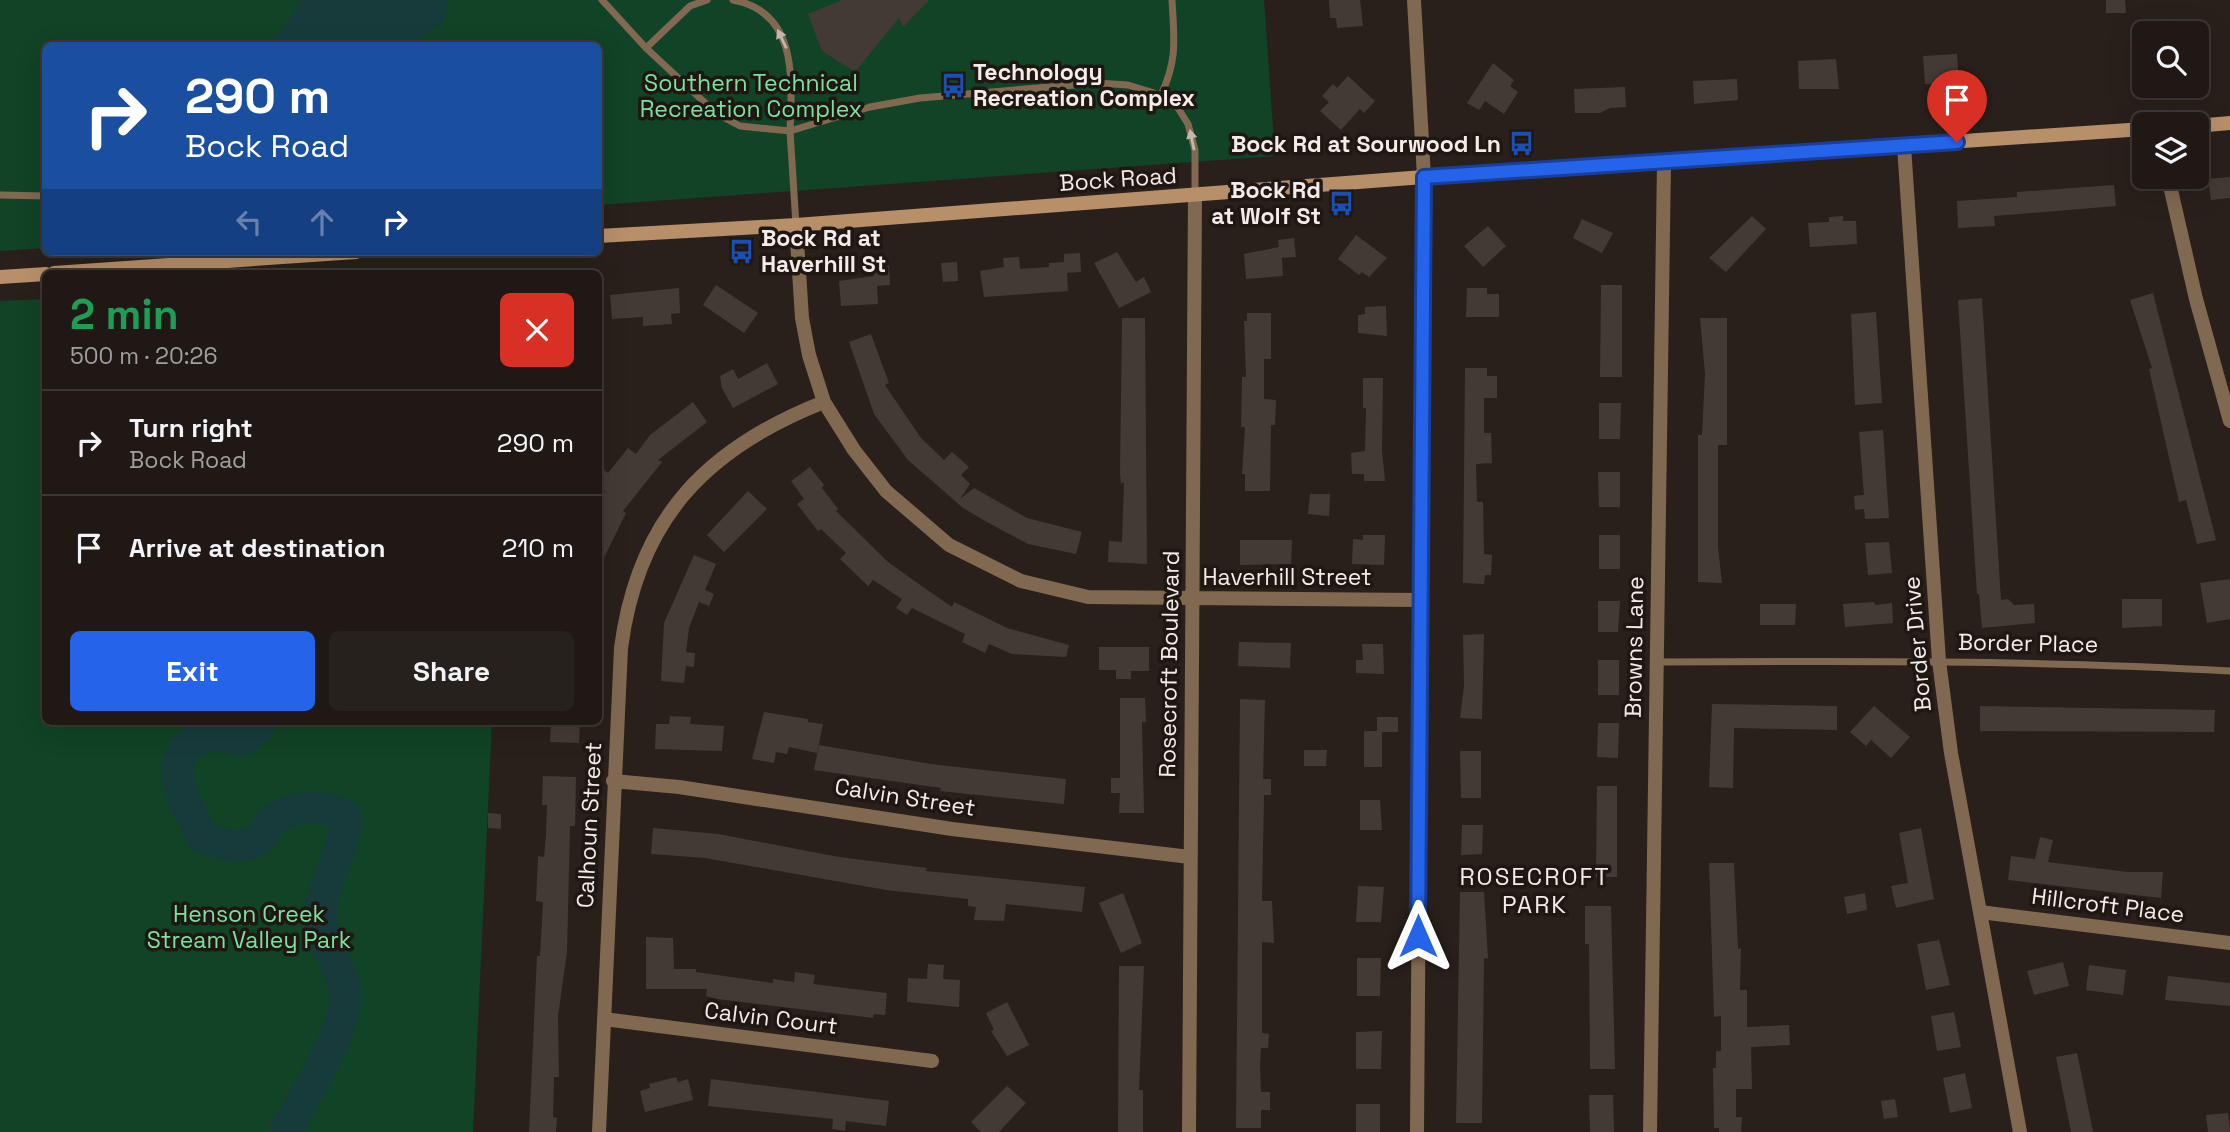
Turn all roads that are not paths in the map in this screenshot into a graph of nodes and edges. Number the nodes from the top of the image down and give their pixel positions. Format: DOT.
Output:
graph roads {
  1 [pos="602,0"];
  2 [pos="683,0"];
  3 [pos="707,0"];
  4 [pos="733,0"];
  5 [pos="1172,0"];
  6 [pos="1414,0"];
  7 [pos="690,6"];
  8 [pos="646,48"];
  9 [pos="1161,95"];
  10 [pos="2230,123"];
  11 [pos="2209,125"];
  12 [pos="2132,130"];
  13 [pos="790,131"];
  14 [pos="1903,146"];
  15 [pos="1664,162"];
  16 [pos="1424,177"];
  17 [pos="2171,189"];
  18 [pos="0,195"];
  19 [pos="42,195"];
  20 [pos="1195,196"];
  21 [pos="796,225"];
  22 [pos="602,236"];
  23 [pos="296,256"];
  24 [pos="97,270"];
  25 [pos="42,274"];
  26 [pos="0,277"];
  27 [pos="824,402"];
  28 [pos="2230,421"];
  29 [pos="1193,600"];
  30 [pos="1420,600"];
  31 [pos="1938,661"];
  32 [pos="1657,662"];
  33 [pos="2230,671"];
  34 [pos="614,781"];
  35 [pos="1189,857"];
  36 [pos="1980,912"];
  37 [pos="2230,943"];
  38 [pos="604,1019"];
  39 [pos="932,1061"];
  40 [pos="599,1132"];
  41 [pos="1189,1132"];
  42 [pos="1417,1132"];
  43 [pos="1650,1132"];
  44 [pos="2020,1132"];
  1 -- 8 [label="lane"];
  2 -- 7 [label="lane"];
  3 -- 7 [label="lane"];
  13 -- 4 [label="lane, one-way"];
  5 -- 9 [label="lane"];
  6 -- 16 [label="street"];
  7 -- 8 [label="lane"];
  8 -- 13 [label="lane"];
  9 -- 13 [label="lane"];
  20 -- 9 [label="lane, one-way"];
  10 -- 11 [label="main road"];
  12 -- 14 [label="main road, Bock Road"];
  13 -- 21 [label="lane"];
  14 -- 15 [label="main road, Bock Road"];
  14 -- 31 [label="street, Border Drive"];
  15 -- 16 [label="main road, Bock Road"];
  15 -- 32 [label="street, Browns Lane"];
  16 -- 20 [label="main road, Bock Road"];
  16 -- 30 [label="street"];
  17 -- 28 [label="street"];
  18 -- 19 [label="lane"];
  20 -- 21 [label="main road, Bock Road"];
  20 -- 29 [label="street, Rosecroft Boulevard"];
  21 -- 22 [label="main road, Bock Road"];
  21 -- 27 [label="street, Haverhill Street"];
  23 -- 24 [label="main road"];
  25 -- 26 [label="main road"];
  27 -- 29 [label="street, Haverhill Street"];
  27 -- 34 [label="street, Calhoun Street"];
  29 -- 30 [label="street, Haverhill Street"];
  29 -- 35 [label="street, Rosecroft Boulevard"];
  30 -- 42 [label="street"];
  31 -- 32 [label="lane, Border Place"];
  31 -- 33 [label="lane, Border Place"];
  31 -- 36 [label="street, Border Drive"];
  32 -- 43 [label="street, Browns Lane"];
  34 -- 35 [label="street, Calvin Street"];
  34 -- 38 [label="street, Calhoun Street"];
  35 -- 41 [label="street, Rosecroft Boulevard"];
  36 -- 37 [label="street, Hillcroft Place"];
  36 -- 44 [label="street, Border Drive"];
  38 -- 39 [label="street, Calvin Court"];
  38 -- 40 [label="street, Calhoun Street"];
}
